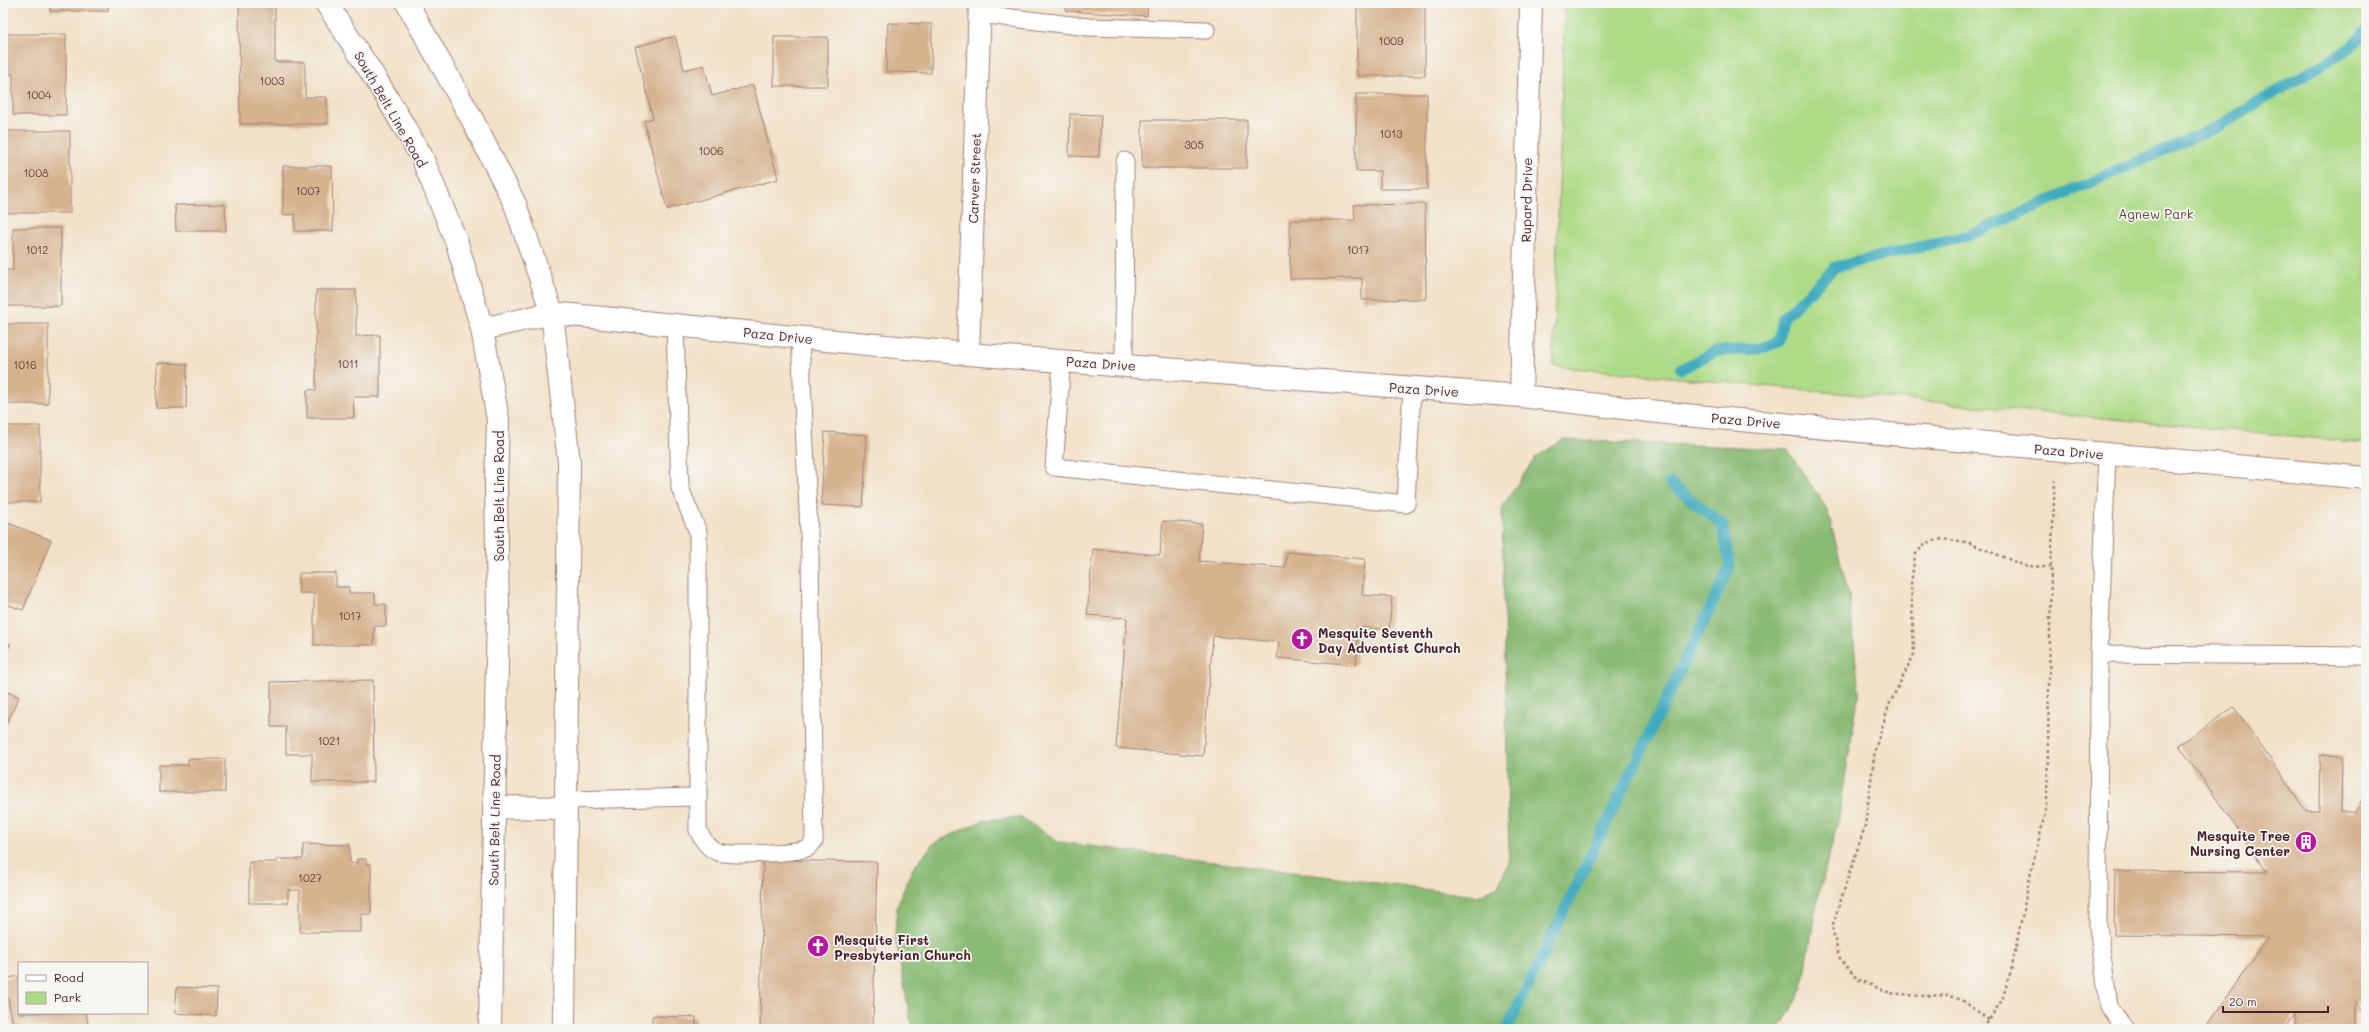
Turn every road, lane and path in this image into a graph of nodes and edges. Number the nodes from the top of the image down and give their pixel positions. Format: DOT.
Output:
graph roads {
  1 [pos="326,3"];
  2 [pos="407,3"];
  3 [pos="1531,3"];
  4 [pos="980,9"];
  5 [pos="1206,30"];
  6 [pos="1125,161"];
  7 [pos="552,313"];
  8 [pos="675,325"];
  9 [pos="482,329"];
  10 [pos="800,337"];
  11 [pos="968,354"];
  12 [pos="1062,360"];
  13 [pos="1124,365"];
  14 [pos="1412,388"];
  15 [pos="1521,396"];
  16 [pos="2057,450"];
  17 [pos="2107,454"];
  18 [pos="2366,478"];
  19 [pos="2051,567"];
  20 [pos="2099,654"];
  21 [pos="2366,656"];
  22 [pos="698,797"];
  23 [pos="566,804"];
  24 [pos="494,807"];
  25 [pos="1989,1020"];
  26 [pos="490,1029"];
  27 [pos="564,1029"];
  28 [pos="1983,1029"];
  29 [pos="2125,1029"];
  1 -- 9 [label="street, South Belt Line Road"];
  2 -- 7 [label="street"];
  3 -- 15 [label="street, Rupard Drive"];
  4 -- 5 [label="lane"];
  4 -- 11 [label="street, Carver Street"];
  6 -- 13 [label="lane"];
  7 -- 8 [label="street, Paza Drive"];
  7 -- 9 [label="street, Paza Drive"];
  7 -- 23 [label="street"];
  8 -- 10 [label="street, Paza Drive"];
  8 -- 22 [label="lane"];
  9 -- 24 [label="street, South Belt Line Road"];
  10 -- 11 [label="street, Paza Drive"];
  10 -- 22 [label="lane"];
  11 -- 12 [label="street, Paza Drive"];
  12 -- 13 [label="street, Paza Drive"];
  12 -- 14 [label="lane"];
  13 -- 14 [label="street, Paza Drive"];
  14 -- 15 [label="street, Paza Drive"];
  15 -- 16 [label="street, Paza Drive"];
  16 -- 17 [label="street, Paza Drive"];
  16 -- 19 [label="path"];
  17 -- 18 [label="street, Paza Drive"];
  17 -- 20 [label="lane"];
  19 -- 25 [label="path"];
  19 -- 25 [label="path"];
  20 -- 21 [label="lane"];
  20 -- 29 [label="lane"];
  22 -- 23 [label="lane"];
  23 -- 24 [label="street"];
  23 -- 27 [label="street"];
  24 -- 26 [label="street, South Belt Line Road"];
  25 -- 28 [label="path"];
}
